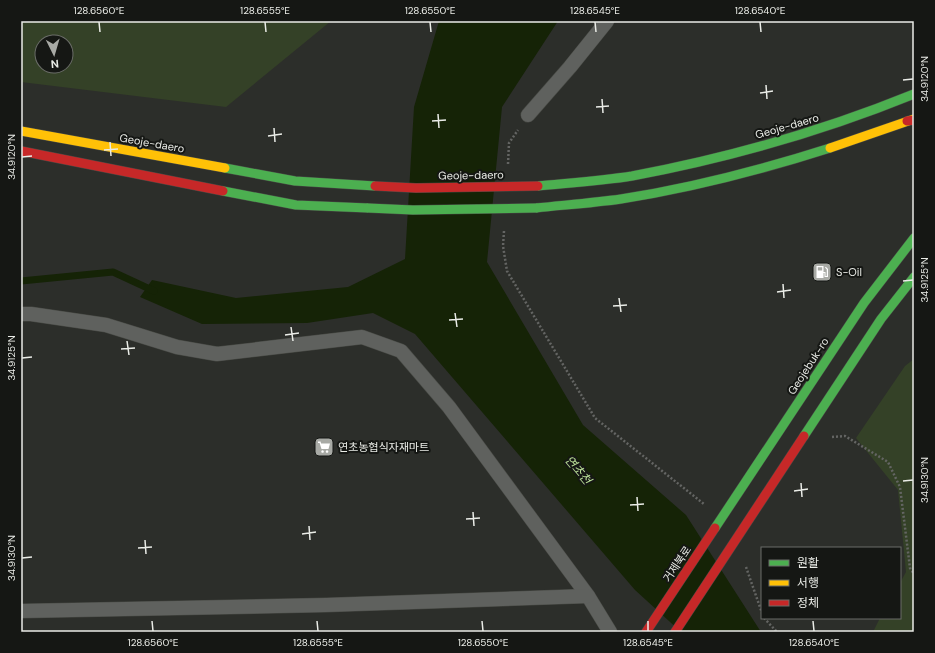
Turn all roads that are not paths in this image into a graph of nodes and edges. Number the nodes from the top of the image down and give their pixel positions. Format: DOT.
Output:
graph roads {
  1 [pos="607,21"];
  2 [pos="914,94"];
  3 [pos="528,115"];
  4 [pos="912,120"];
  5 [pos="21,131"];
  6 [pos="21,151"];
  7 [pos="914,238"];
  8 [pos="914,277"];
  9 [pos="21,314"];
  10 [pos="727,510"];
  11 [pos="588,596"];
  12 [pos="21,611"];
  13 [pos="610,632"];
  14 [pos="646,632"];
  15 [pos="675,632"];
  1 -- 3 [label="lane"];
  2 -- 5 [label="main road, Geoje-daero, bridge"];
  4 -- 6 [label="main road, bridge"];
  7 -- 10 [label="main road, Geojebuk-ro"];
  8 -- 15 [label="main road"];
  9 -- 11 [label="lane"];
  10 -- 14 [label="main road, 거제북로"];
  11 -- 12 [label="lane"];
  11 -- 13 [label="lane"];
}
